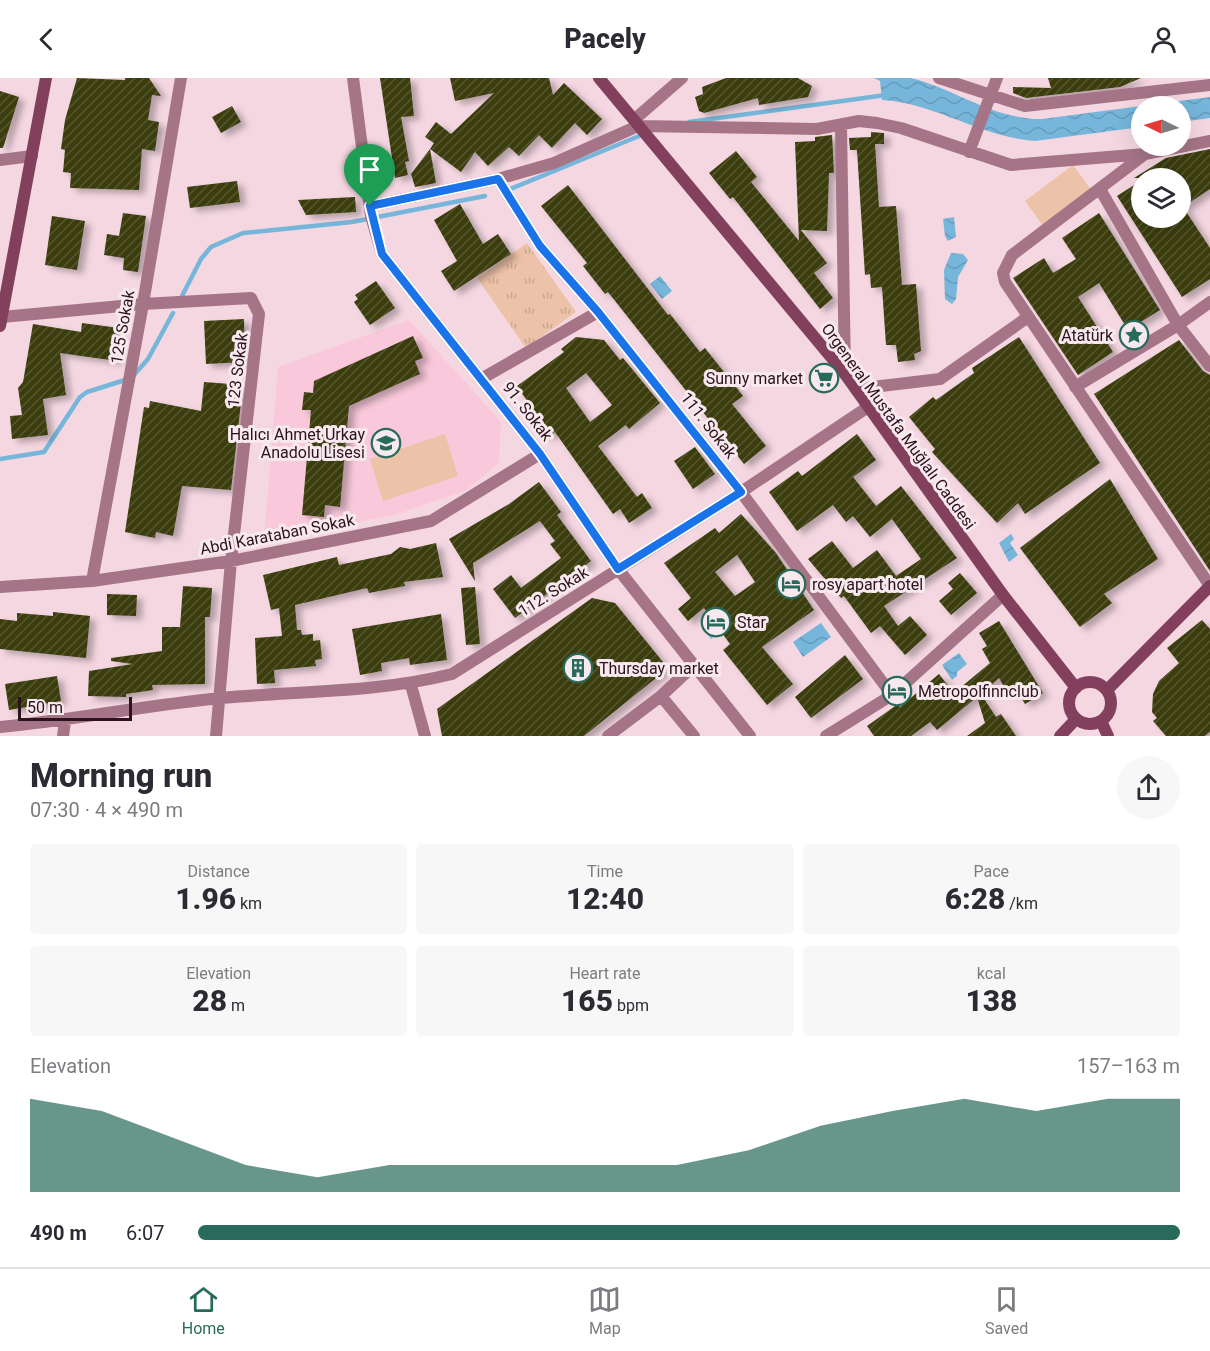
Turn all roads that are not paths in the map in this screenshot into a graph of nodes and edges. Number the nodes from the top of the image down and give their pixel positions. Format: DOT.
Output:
graph roads {
  1 [pos="46,78"];
  2 [pos="181,78"];
  3 [pos="352,78"];
  4 [pos="599,78"];
  5 [pos="682,78"];
  6 [pos="939,78"];
  7 [pos="997,78"];
  8 [pos="1210,85"];
  9 [pos="990,101"];
  10 [pos="637,122"];
  11 [pos="841,126"];
  12 [pos="1210,141"];
  13 [pos="1191,145"];
  14 [pos="969,152"];
  15 [pos="1131,155"];
  16 [pos="32,156"];
  17 [pos="1142,156"];
  18 [pos="0,160"];
  19 [pos="499,180"];
  20 [pos="1100,189"];
  21 [pos="371,211"];
  22 [pos="1210,302"];
  23 [pos="143,303"];
  24 [pos="598,312"];
  25 [pos="1028,317"];
  26 [pos="1,322"];
  27 [pos="1178,325"];
  28 [pos="1210,366"];
  29 [pos="845,375"];
  30 [pos="481,378"];
  31 [pos="1075,387"];
  32 [pos="856,389"];
  33 [pos="868,407"];
  34 [pos="540,454"];
  35 [pos="741,492"];
  36 [pos="231,561"];
  37 [pos="618,569"];
  38 [pos="92,581"];
  39 [pos="0,586"];
  40 [pos="1210,586"];
  41 [pos="1003,595"];
  42 [pos="693,666"];
  43 [pos="411,685"];
  44 [pos="1076,688"];
  45 [pos="1107,690"];
  46 [pos="892,695"];
  47 [pos="661,696"];
  48 [pos="220,698"];
  49 [pos="1076,719"];
  50 [pos="65,721"];
  51 [pos="1101,721"];
  52 [pos="0,727"];
  53 [pos="63,736"];
  54 [pos="216,736"];
  55 [pos="425,736"];
  56 [pos="608,736"];
  57 [pos="694,736"];
  58 [pos="750,736"];
  59 [pos="826,736"];
  60 [pos="1060,736"];
  61 [pos="1108,736"];
  1 -- 16 [label="street"];
  2 -- 23 [label="street, 125 Sokak"];
  3 -- 21 [label="street, 91. Sokak"];
  4 -- 10 [label="street, Orgeneral Mustafa Muğlalı Caddesi"];
  5 -- 10 [label="street"];
  6 -- 9 [label="street"];
  7 -- 9 [label="street"];
  8 -- 9 [label="street"];
  9 -- 14 [label="street"];
  10 -- 11 [label="street"];
  10 -- 19 [label="street"];
  10 -- 29 [label="street, Orgeneral Mustafa Muğlalı Caddesi"];
  11 -- 14 [label="street"];
  11 -- 29 [label="street"];
  12 -- 13 [label="street"];
  14 -- 15 [label="street"];
  16 -- 18 [label="street"];
  16 -- 26 [label="street"];
  17 -- 20 [label="street"];
  19 -- 21 [label="street"];
  19 -- 24 [label="street, 111. Sokak"];
  20 -- 25 [label="street"];
  20 -- 27 [label="street"];
  21 -- 30 [label="street, 91. Sokak"];
  22 -- 27 [label="street"];
  23 -- 26 [label="street"];
  23 -- 36 [label="street, 123 Sokak"];
  23 -- 38 [label="street, 125 Sokak"];
  24 -- 30 [label="street"];
  24 -- 35 [label="street, 111. Sokak"];
  25 -- 31 [label="street"];
  25 -- 32 [label="street"];
  27 -- 28 [label="street"];
  27 -- 31 [label="street"];
  29 -- 32 [label="street, Orgeneral Mustafa Muğlalı Caddesi"];
  30 -- 34 [label="street, 91. Sokak"];
  31 -- 40 [label="street"];
  32 -- 33 [label="street, Orgeneral Mustafa Muğlalı Caddesi"];
  33 -- 35 [label="street, 112. Sokak"];
  33 -- 41 [label="street, Orgeneral Mustafa Muğlalı Caddesi"];
  34 -- 36 [label="street, Abdi Karataban Sokak"];
  34 -- 37 [label="street, 91. Sokak"];
  35 -- 37 [label="street, 112. Sokak"];
  35 -- 46 [label="street, 111. Sokak"];
  36 -- 38 [label="street, Abdi Karataban Sokak"];
  36 -- 48 [label="street, 123 Sokak"];
  37 -- 42 [label="street, 91. Sokak"];
  37 -- 43 [label="street, 112. Sokak"];
  38 -- 39 [label="street, Abdi Karataban Sokak"];
  40 -- 45 [label="street"];
  41 -- 44 [label="street, Orgeneral Mustafa Muğlalı Caddesi"];
  41 -- 46 [label="street"];
  42 -- 47 [label="street"];
  42 -- 58 [label="street, 91. Sokak"];
  43 -- 48 [label="street, 112. Sokak"];
  43 -- 55 [label="street"];
  44 -- 45 [label="street"];
  44 -- 49 [label="street"];
  45 -- 51 [label="street"];
  46 -- 59 [label="street"];
  47 -- 56 [label="street"];
  47 -- 57 [label="street"];
  48 -- 50 [label="street, 112. Sokak"];
  48 -- 54 [label="street, 123 Sokak"];
  49 -- 51 [label="street"];
  49 -- 60 [label="street"];
  50 -- 52 [label="street, 112. Sokak"];
  50 -- 53 [label="street"];
  51 -- 61 [label="street"];
}
